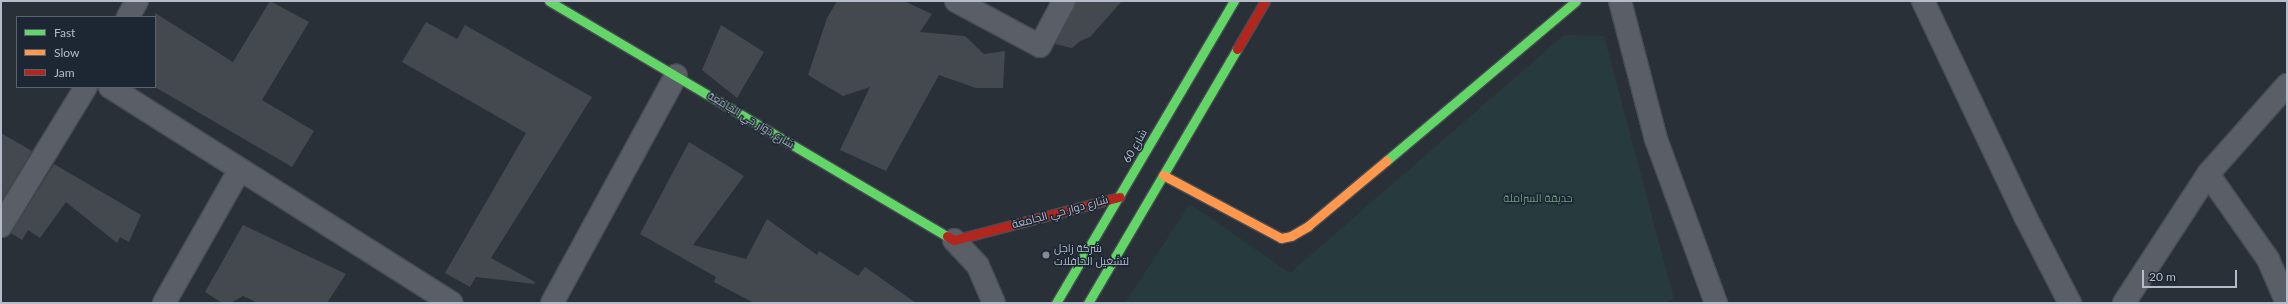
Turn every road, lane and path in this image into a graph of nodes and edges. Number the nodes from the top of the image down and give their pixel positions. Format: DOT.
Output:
graph roads {
  1 [pos="137,1"];
  2 [pos="549,1"];
  3 [pos="956,1"];
  4 [pos="1064,1"];
  5 [pos="1234,1"];
  6 [pos="1265,1"];
  7 [pos="1576,1"];
  8 [pos="1620,1"];
  9 [pos="1923,1"];
  10 [pos="129,16"];
  11 [pos="676,76"];
  12 [pos="2287,85"];
  13 [pos="85,88"];
  14 [pos="112,88"];
  15 [pos="240,171"];
  16 [pos="2208,174"];
  17 [pos="1163,175"];
  18 [pos="1119,197"];
  19 [pos="1,226"];
  20 [pos="954,240"];
  21 [pos="164,303"];
  22 [pos="452,303"];
  23 [pos="552,303"];
  24 [pos="994,303"];
  25 [pos="1056,303"];
  26 [pos="1088,303"];
  27 [pos="1716,303"];
  28 [pos="2070,303"];
  29 [pos="2124,303"];
  30 [pos="2287,303"];
  1 -- 10 [label="street"];
  2 -- 11 [label="street, شارع دوار حي الجامعة"];
  3 -- 4 [label="street"];
  5 -- 18 [label="street, شارع 60"];
  6 -- 17 [label="street"];
  7 -- 17 [label="street"];
  8 -- 27 [label="street"];
  9 -- 28 [label="street"];
  11 -- 20 [label="street, شارع دوار حي الجامعة"];
  11 -- 23 [label="street"];
  12 -- 16 [label="street"];
  13 -- 19 [label="street"];
  14 -- 15 [label="street"];
  15 -- 21 [label="street"];
  15 -- 22 [label="street"];
  16 -- 29 [label="street"];
  16 -- 30 [label="street"];
  17 -- 26 [label="street"];
  18 -- 20 [label="street, شارع دوار حي الجامعة"];
  18 -- 25 [label="street, شارع 60"];
  20 -- 24 [label="street, شارع دوار حي الجامعة"];
}
